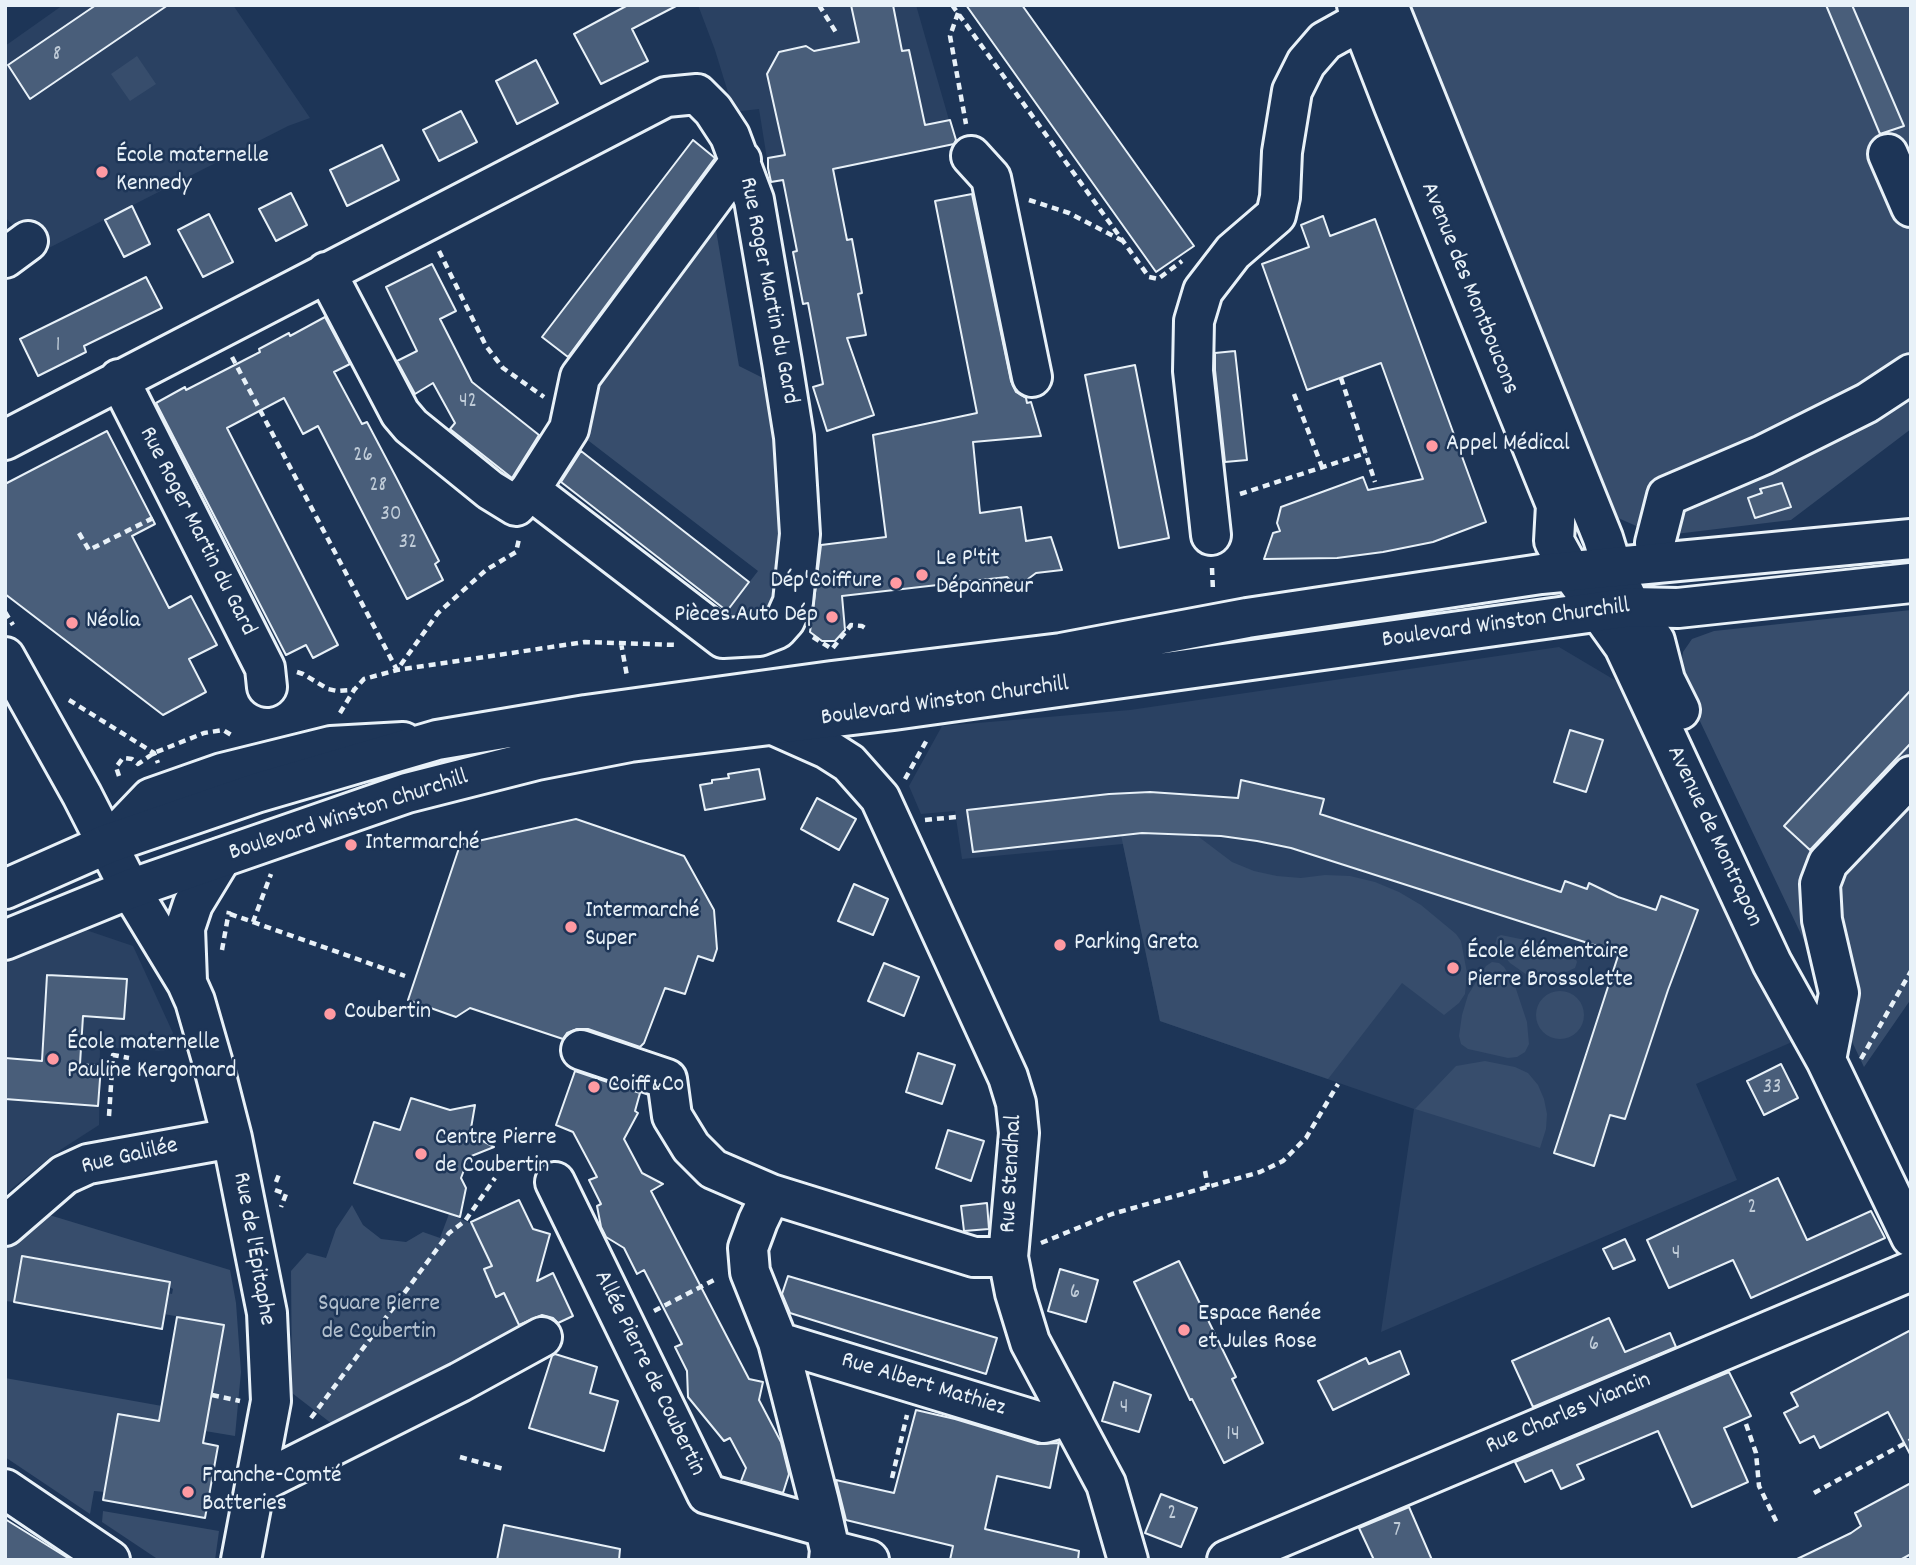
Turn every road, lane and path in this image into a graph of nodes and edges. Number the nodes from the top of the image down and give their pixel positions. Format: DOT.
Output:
graph roads {
  1 [pos="820,5"];
  2 [pos="952,5"];
  3 [pos="1370,9"];
  4 [pos="958,13"];
  5 [pos="836,34"];
  6 [pos="1888,154"];
  7 [pos="971,156"];
  8 [pos="741,159"];
  9 [pos="994,192"];
  10 [pos="1911,207"];
  11 [pos="424,222"];
  12 [pos="1124,242"];
  13 [pos="1233,252"];
  14 [pos="326,272"];
  15 [pos="217,329"];
  16 [pos="1911,374"];
  17 [pos="1032,377"];
  18 [pos="1341,378"];
  19 [pos="119,379"];
  20 [pos="1294,394"];
  21 [pos="572,411"];
  22 [pos="5,440"];
  23 [pos="1366,453"];
  24 [pos="1322,467"];
  25 [pos="1376,482"];
  26 [pos="1262,487"];
  27 [pos="523,498"];
  28 [pos="181,503"];
  29 [pos="79,533"];
  30 [pos="1210,535"];
  31 [pos="1911,540"];
  32 [pos="1655,542"];
  33 [pos="1592,569"];
  34 [pos="1911,583"];
  35 [pos="1210,601"];
  36 [pos="1616,610"];
  37 [pos="785,620"];
  38 [pos="868,630"];
  39 [pos="723,638"];
  40 [pos="621,643"];
  41 [pos="5,657"];
  42 [pos="397,670"];
  43 [pos="266,677"];
  44 [pos="628,682"];
  45 [pos="354,690"];
  46 [pos="61,695"];
  47 [pos="330,720"];
  48 [pos="773,725"];
  49 [pos="933,729"];
  50 [pos="223,730"];
  51 [pos="154,753"];
  52 [pos="161,770"];
  53 [pos="119,776"];
  54 [pos="1911,776"];
  55 [pos="900,789"];
  56 [pos="956,817"];
  57 [pos="922,820"];
  58 [pos="107,844"];
  59 [pos="221,858"];
  60 [pos="275,866"];
  61 [pos="5,889"];
  62 [pos="130,889"];
  63 [pos="230,914"];
  64 [pos="253,922"];
  65 [pos="5,940"];
  66 [pos="1911,971"];
  67 [pos="405,976"];
  68 [pos="187,984"];
  69 [pos="581,1050"];
  70 [pos="129,1058"];
  71 [pos="1842,1063"];
  72 [pos="1338,1084"];
  73 [pos="109,1116"];
  74 [pos="232,1138"];
  75 [pos="1205,1171"];
  76 [pos="495,1178"];
  77 [pos="555,1182"];
  78 [pos="1208,1187"];
  79 [pos="771,1194"];
  80 [pos="5,1226"];
  81 [pos="1911,1237"];
  82 [pos="1008,1257"];
  83 [pos="1911,1271"];
  84 [pos="724,1275"];
  85 [pos="625,1326"];
  86 [pos="542,1337"];
  87 [pos="778,1342"];
  88 [pos="914,1383"];
  89 [pos="212,1395"];
  90 [pos="324,1401"];
  91 [pos="244,1402"];
  92 [pos="1069,1416"];
  93 [pos="1746,1424"];
  94 [pos="1911,1440"];
  95 [pos="460,1457"];
  96 [pos="503,1469"];
  97 [pos="892,1478"];
  98 [pos="255,1485"];
  99 [pos="5,1489"];
  100 [pos="1814,1493"];
  101 [pos="1777,1523"];
  102 [pos="828,1546"];
  103 [pos="110,1560"];
  104 [pos="241,1560"];
  105 [pos="869,1560"];
  106 [pos="1128,1560"];
  107 [pos="1227,1560"];
  1 -- 5 [label="path"];
  2 -- 4 [label="path"];
  3 -- 13 [label="street"];
  3 -- 33 [label="street, Avenue des Montboucons"];
  4 -- 7 [label="path"];
  4 -- 12 [label="path"];
  6 -- 10 [label="street"];
  7 -- 9 [label="street"];
  8 -- 11 [label="street, Rue Roger Martin du Gard"];
  8 -- 21 [label="street"];
  8 -- 37 [label="street, Rue Roger Martin du Gard"];
  9 -- 12 [label="path"];
  9 -- 17 [label="street"];
  11 -- 14 [label="street, Rue Roger Martin du Gard"];
  11 -- 21 [label="path"];
  12 -- 13 [label="path"];
  13 -- 30 [label="street"];
  14 -- 15 [label="street, Rue Roger Martin du Gard"];
  14 -- 27 [label="street"];
  15 -- 19 [label="street, Rue Roger Martin du Gard"];
  15 -- 42 [label="path"];
  16 -- 32 [label="street"];
  18 -- 23 [label="path"];
  19 -- 22 [label="street, Rue Roger Martin du Gard"];
  19 -- 28 [label="street, Rue Roger Martin du Gard"];
  20 -- 24 [label="path"];
  21 -- 27 [label="street"];
  23 -- 24 [label="path"];
  23 -- 25 [label="path"];
  24 -- 26 [label="path"];
  27 -- 39 [label="street"];
  27 -- 42 [label="path"];
  28 -- 29 [label="path"];
  28 -- 43 [label="street, Rue Roger Martin du Gard"];
  30 -- 35 [label="path"];
  31 -- 33 [label="street, Boulevard Winston Churchill"];
  33 -- 36 [label="street, Avenue des Montboucons"];
  33 -- 58 [label="street, Boulevard Winston Churchill"];
  34 -- 36 [label="street, Boulevard Winston Churchill"];
  36 -- 48 [label="street, Boulevard Winston Churchill"];
  36 -- 71 [label="street, Avenue de Montrapon"];
  36 -- 71 [label="street, Avenue de Montrapon"];
  37 -- 38 [label="path"];
  37 -- 39 [label="street"];
  39 -- 40 [label="path"];
  40 -- 42 [label="path"];
  40 -- 44 [label="path"];
  41 -- 58 [label="street, Rue de l'Épitaphe"];
  42 -- 45 [label="path"];
  43 -- 45 [label="path"];
  45 -- 47 [label="path"];
  46 -- 51 [label="path"];
  48 -- 59 [label="street, Boulevard Winston Churchill"];
  48 -- 82 [label="street, Rue Stendhal"];
  49 -- 55 [label="path"];
  50 -- 51 [label="path"];
  51 -- 52 [label="path"];
  51 -- 53 [label="path"];
  54 -- 71 [label="street"];
  56 -- 57 [label="path"];
  58 -- 61 [label="street, Boulevard Winston Churchill"];
  58 -- 62 [label="street, Rue de l'Épitaphe"];
  59 -- 62 [label="street, Boulevard Winston Churchill"];
  59 -- 68 [label="street, Rue de l'Épitaphe"];
  60 -- 64 [label="path"];
  62 -- 65 [label="street, Boulevard Winston Churchill"];
  62 -- 68 [label="street, Rue de l'Épitaphe"];
  63 -- 64 [label="path"];
  64 -- 67 [label="path"];
  66 -- 71 [label="path"];
  68 -- 74 [label="street, Rue de l'Épitaphe"];
  69 -- 79 [label="street"];
  70 -- 73 [label="path"];
  71 -- 81 [label="street, Avenue de Montrapon"];
  72 -- 78 [label="path"];
  74 -- 80 [label="street, Rue Galilée"];
  74 -- 98 [label="street, Rue de l'Épitaphe"];
  75 -- 78 [label="path"];
  76 -- 90 [label="path"];
  77 -- 85 [label="street, Allée Pierre de Coubertin"];
  78 -- 82 [label="path"];
  79 -- 82 [label="street"];
  79 -- 87 [label="street"];
  82 -- 92 [label="street, Rue Stendhal"];
  83 -- 107 [label="street, Rue Charles Viancin"];
  84 -- 85 [label="path"];
  85 -- 102 [label="street, Allée Pierre de Coubertin"];
  86 -- 98 [label="street"];
  87 -- 88 [label="street, Rue Albert Mathiez"];
  87 -- 102 [label="street"];
  88 -- 92 [label="street, Rue Albert Mathiez"];
  88 -- 97 [label="path"];
  89 -- 91 [label="path"];
  92 -- 106 [label="street, Rue Stendhal"];
  93 -- 101 [label="path"];
  94 -- 100 [label="path"];
  95 -- 96 [label="path"];
  98 -- 104 [label="street, Rue de l'Épitaphe"];
  99 -- 103 [label="street"];
  102 -- 105 [label="street, Allée Pierre de Coubertin"];
}
